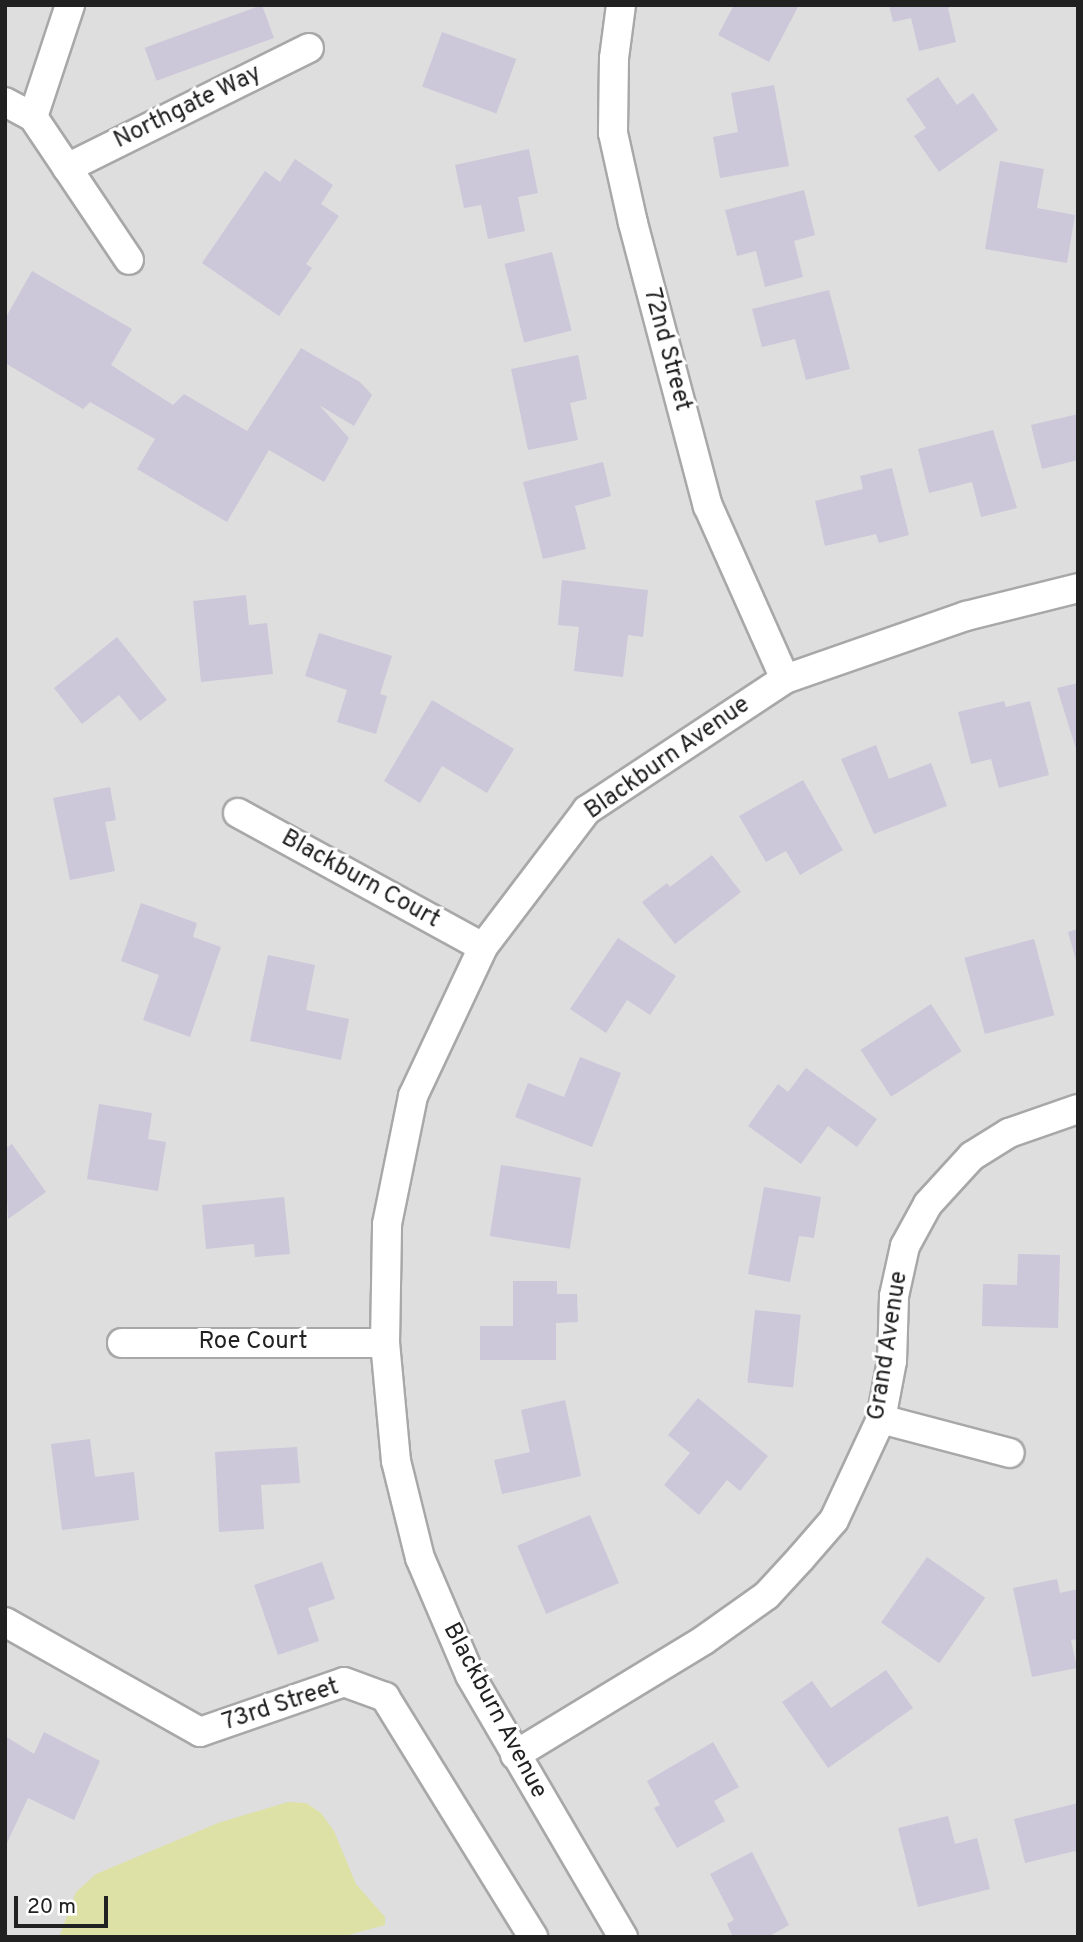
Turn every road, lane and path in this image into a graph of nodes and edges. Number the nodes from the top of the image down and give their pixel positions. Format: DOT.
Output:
graph roads {
  1 [pos="70,5"];
  2 [pos="621,5"];
  3 [pos="309,48"];
  4 [pos="5,102"];
  5 [pos="33,117"];
  6 [pos="67,167"];
  7 [pos="129,260"];
  8 [pos="1078,588"];
  9 [pos="785,679"];
  10 [pos="238,813"];
  11 [pos="483,947"];
  12 [pos="1078,1109"];
  13 [pos="122,1343"];
  14 [pos="385,1343"];
  15 [pos="881,1419"];
  16 [pos="1010,1453"];
  17 [pos="5,1622"];
  18 [pos="515,1755"];
  19 [pos="533,1937"];
  20 [pos="624,1937"];
  1 -- 5 [label="street"];
  2 -- 9 [label="street, 72nd Street"];
  3 -- 6 [label="street, Northgate Way"];
  4 -- 5 [label="street"];
  5 -- 6 [label="street"];
  6 -- 7 [label="street"];
  8 -- 9 [label="street, Blackburn Avenue"];
  9 -- 11 [label="street, Blackburn Avenue"];
  10 -- 11 [label="street, Blackburn Court"];
  11 -- 14 [label="street, Blackburn Avenue"];
  12 -- 15 [label="street, Grand Avenue"];
  13 -- 14 [label="street, Roe Court"];
  14 -- 18 [label="street, Blackburn Avenue"];
  15 -- 16 [label="street"];
  15 -- 18 [label="street, Grand Avenue"];
  17 -- 19 [label="street, 73rd Street"];
  18 -- 20 [label="street, Blackburn Avenue"];
}
